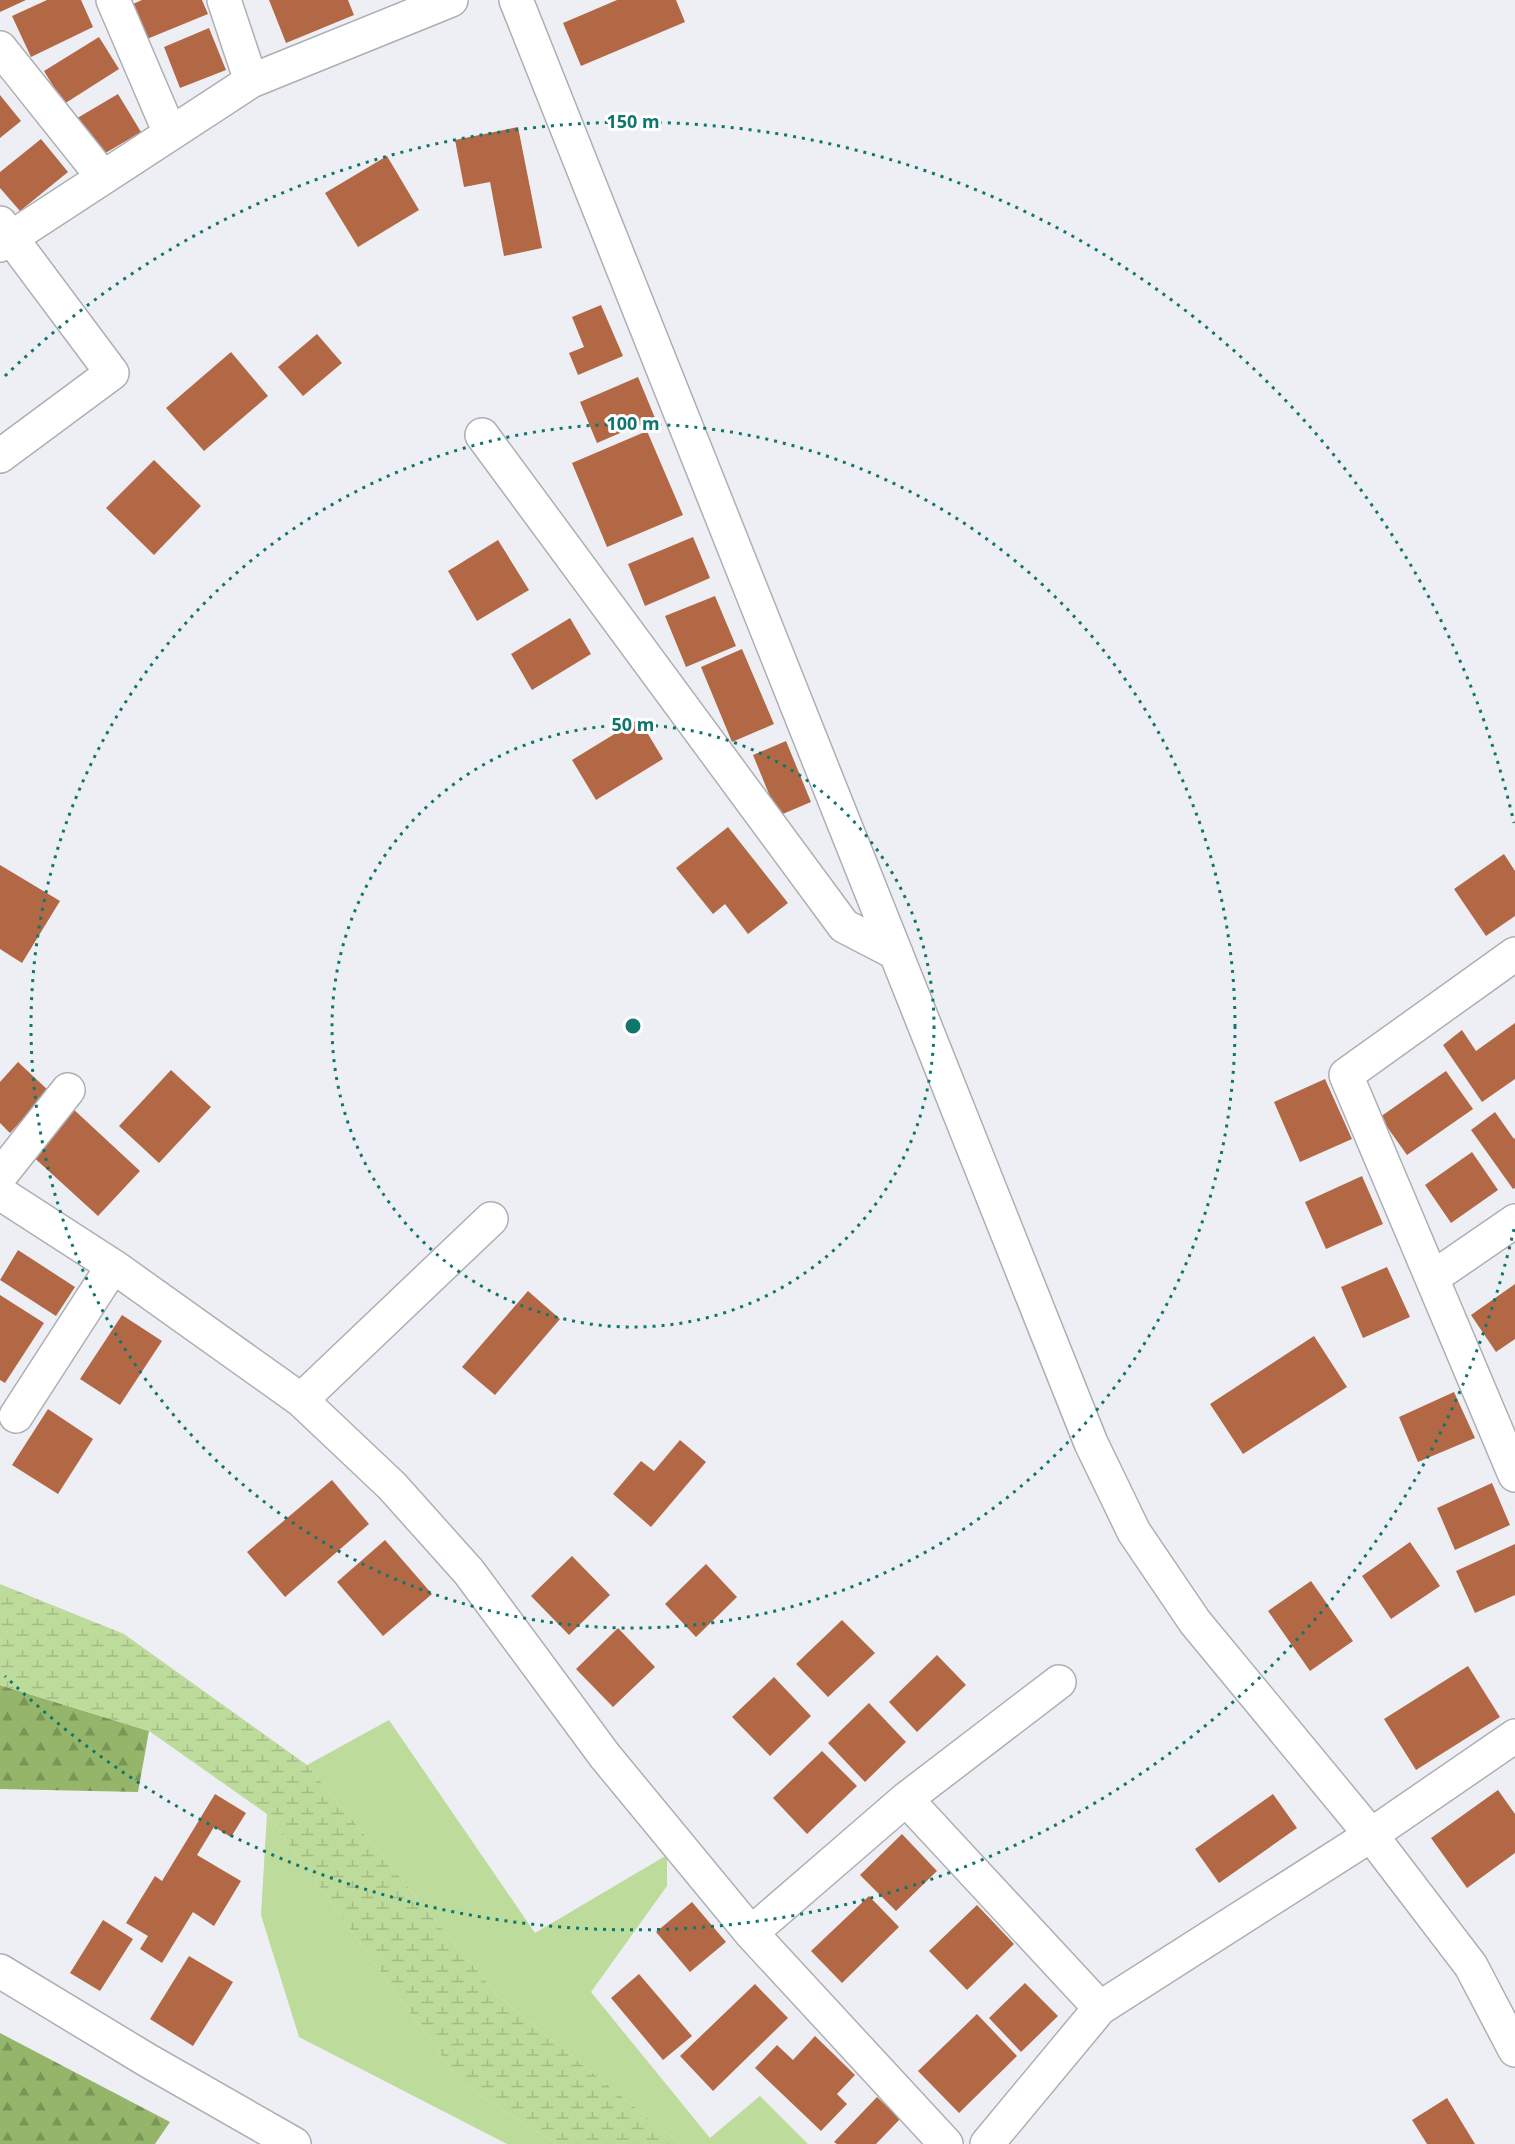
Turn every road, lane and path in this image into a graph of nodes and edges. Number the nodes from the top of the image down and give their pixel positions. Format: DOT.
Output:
graph roads {
  1 [pos="113,0"];
  2 [pos="224,0"];
  3 [pos="451,0"];
  4 [pos="516,0"];
  5 [pos="0,48"];
  6 [pos="251,81"];
  7 [pos="170,133"];
  8 [pos="103,177"];
  9 [pos="4,235"];
  10 [pos="482,435"];
  11 [pos="0,456"];
  12 [pos="896,953"];
  13 [pos="1515,954"];
  14 [pos="68,1090"];
  15 [pos="0,1176"];
  16 [pos="0,1193"];
  17 [pos="491,1219"];
  18 [pos="1515,1221"];
  19 [pos="113,1266"];
  20 [pos="1432,1278"];
  21 [pos="301,1400"];
  22 [pos="16,1416"];
  23 [pos="1515,1473"];
  24 [pos="1059,1682"];
  25 [pos="1515,1736"];
  26 [pos="906,1799"];
  27 [pos="1371,1835"];
  28 [pos="751,1933"];
  29 [pos="0,1971"];
  30 [pos="1100,2008"];
  31 [pos="1515,2050"];
  32 [pos="294,2144"];
  33 [pos="946,2144"];
  34 [pos="987,2144"];
  1 -- 7 [label="street"];
  2 -- 6 [label="street"];
  3 -- 6 [label="street"];
  4 -- 12 [label="street"];
  5 -- 8 [label="street"];
  6 -- 7 [label="street"];
  7 -- 8 [label="street"];
  8 -- 9 [label="street"];
  9 -- 11 [label="street"];
  10 -- 12 [label="street"];
  12 -- 27 [label="street"];
  13 -- 20 [label="street"];
  14 -- 15 [label="street"];
  16 -- 19 [label="street"];
  17 -- 21 [label="street"];
  18 -- 20 [label="street"];
  19 -- 21 [label="street"];
  19 -- 22 [label="street"];
  20 -- 23 [label="street"];
  21 -- 28 [label="street"];
  24 -- 26 [label="street"];
  25 -- 27 [label="street"];
  26 -- 28 [label="street"];
  26 -- 30 [label="street"];
  27 -- 30 [label="street"];
  27 -- 31 [label="street"];
  28 -- 33 [label="street"];
  29 -- 32 [label="street"];
  30 -- 34 [label="street"];
}
